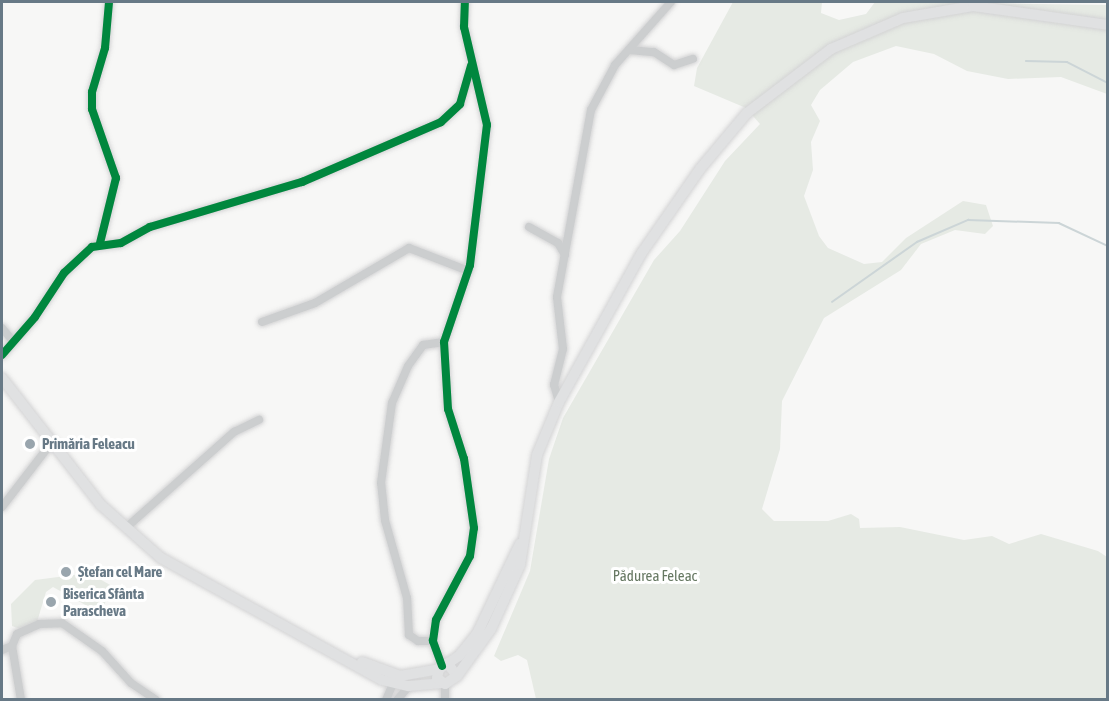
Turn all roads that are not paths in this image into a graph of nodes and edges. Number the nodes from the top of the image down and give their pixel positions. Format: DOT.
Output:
graph roads {
  1 [pos="110,2"];
  2 [pos="465,2"];
  3 [pos="671,2"];
  4 [pos="1107,25"];
  5 [pos="629,50"];
  6 [pos="693,59"];
  7 [pos="472,61"];
  8 [pos="529,227"];
  9 [pos="100,243"];
  10 [pos="565,256"];
  11 [pos="469,271"];
  12 [pos="262,322"];
  13 [pos="2,328"];
  14 [pos="14,341"];
  15 [pos="444,342"];
  16 [pos="2,355"];
  17 [pos="2,368"];
  18 [pos="2,378"];
  19 [pos="559,402"];
  20 [pos="259,420"];
  21 [pos="52,442"];
  22 [pos="3,502"];
  23 [pos="128,526"];
  24 [pos="523,538"];
  25 [pos="433,641"];
  26 [pos="12,646"];
  27 [pos="2,650"];
  28 [pos="443,666"];
  29 [pos="400,676"];
  30 [pos="457,676"];
  31 [pos="390,683"];
  32 [pos="444,684"];
  33 [pos="409,686"];
  34 [pos="21,699"];
  35 [pos="156,699"];
  36 [pos="386,699"];
  37 [pos="397,699"];
  38 [pos="445,699"];
  1 -- 9 [label="street"];
  2 -- 7 [label="street"];
  3 -- 5 [label="street"];
  4 -- 19 [label="main road"];
  5 -- 6 [label="street"];
  5 -- 10 [label="street"];
  7 -- 9 [label="street"];
  7 -- 11 [label="street"];
  8 -- 10 [label="street"];
  9 -- 14 [label="street"];
  10 -- 19 [label="street"];
  11 -- 12 [label="street"];
  11 -- 15 [label="street"];
  13 -- 14 [label="street"];
  14 -- 16 [label="street"];
  15 -- 25 [label="street"];
  15 -- 25 [label="street"];
  17 -- 23 [label="main road"];
  18 -- 21 [label="main road"];
  19 -- 24 [label="main road"];
  20 -- 23 [label="street"];
  21 -- 22 [label="street"];
  21 -- 31 [label="main road"];
  23 -- 29 [label="main road"];
  24 -- 28 [label="main road"];
  24 -- 30 [label="main road"];
  25 -- 28 [label="street"];
  26 -- 27 [label="street"];
  26 -- 34 [label="street"];
  26 -- 35 [label="street"];
  28 -- 29 [label="main road"];
  28 -- 30 [label="main road"];
  28 -- 32 [label="main road"];
  29 -- 31 [label="street"];
  30 -- 32 [label="main road"];
  31 -- 33 [label="main road"];
  31 -- 36 [label="street"];
  32 -- 33 [label="main road"];
  32 -- 38 [label="street"];
  33 -- 37 [label="street"];
}
